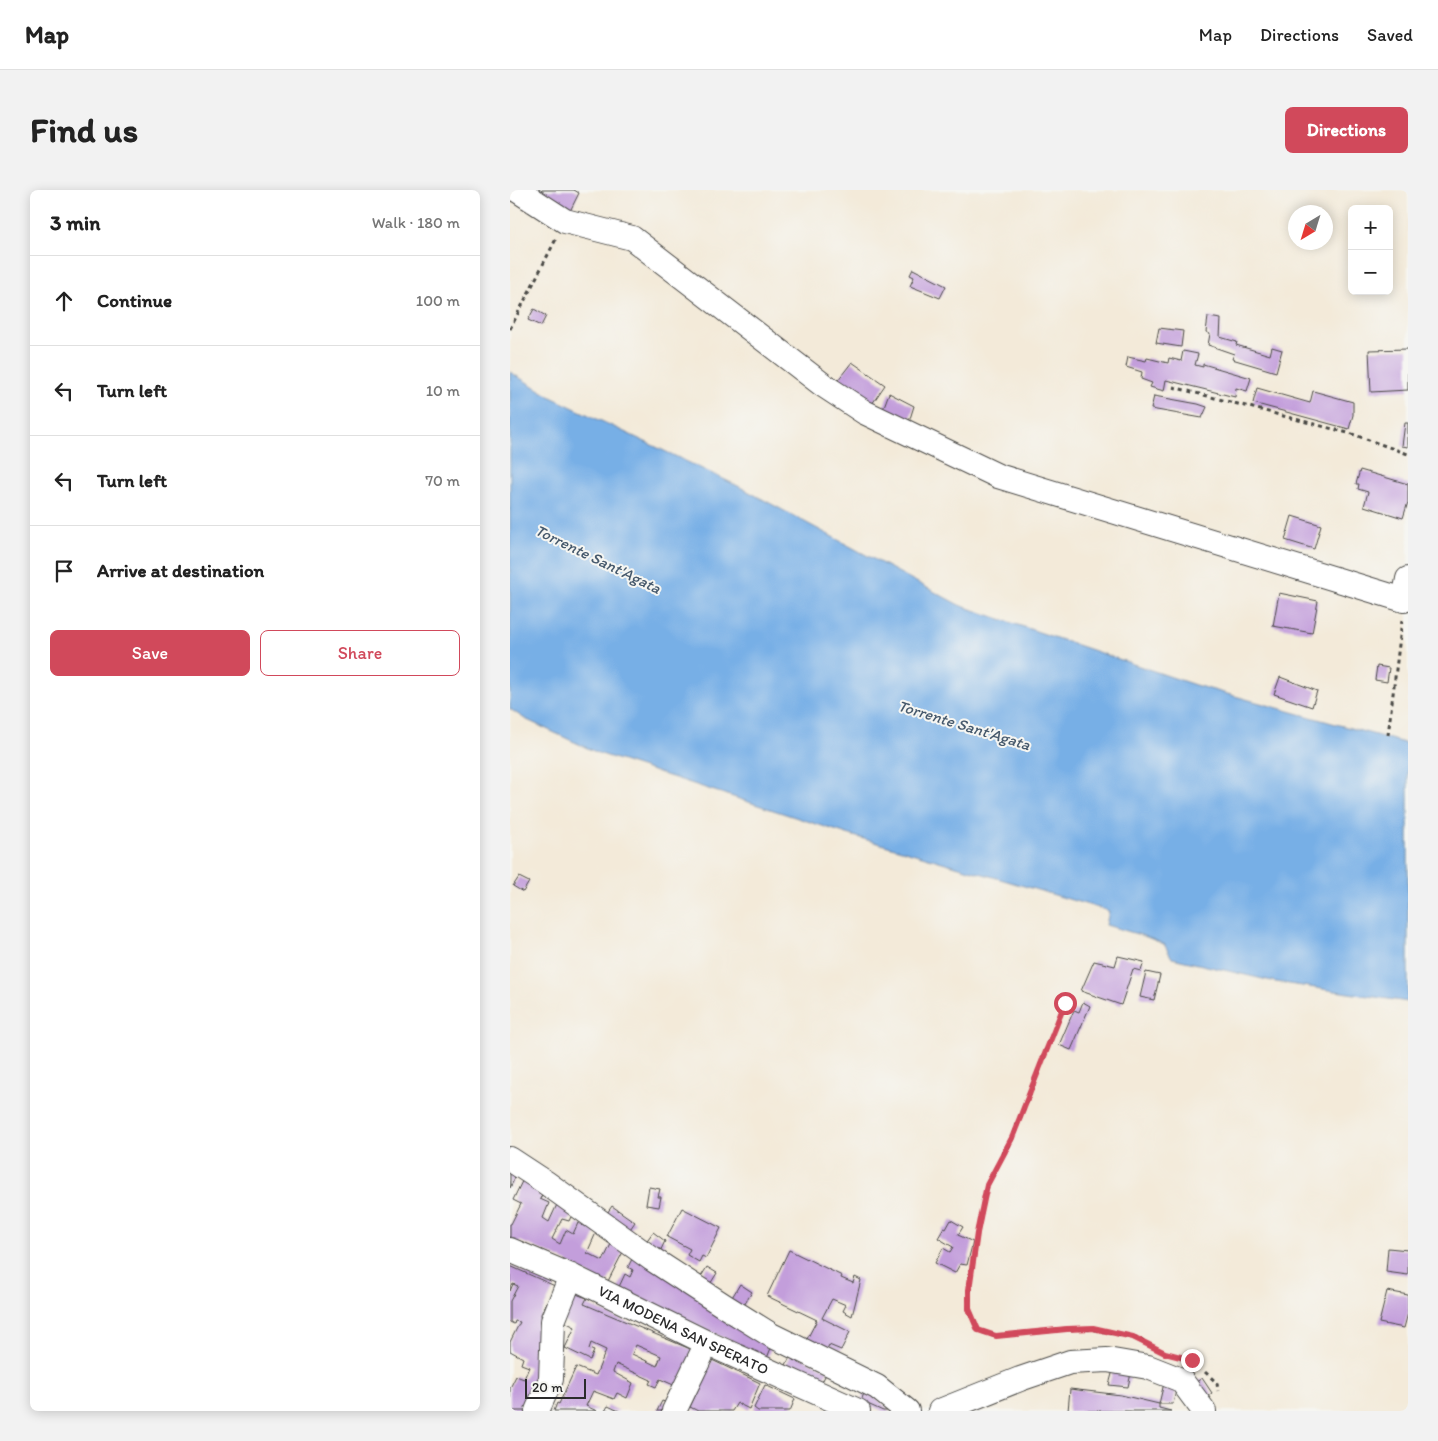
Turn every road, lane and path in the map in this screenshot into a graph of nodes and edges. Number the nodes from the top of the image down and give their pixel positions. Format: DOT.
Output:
graph roads {
  1 [pos="516,190"];
  2 [pos="565,221"];
  3 [pos="510,329"];
  4 [pos="1173,387"];
  5 [pos="1408,454"];
  6 [pos="1406,590"];
  7 [pos="1388,734"];
  8 [pos="1065,1003"];
  9 [pos="520,1165"];
  10 [pos="510,1250"];
  11 [pos="571,1276"];
  12 [pos="707,1342"];
  13 [pos="1149,1345"];
  14 [pos="1198,1366"];
  15 [pos="1218,1393"];
  16 [pos="537,1411"];
  17 [pos="674,1411"];
  18 [pos="858,1411"];
  19 [pos="908,1411"];
  20 [pos="940,1411"];
  21 [pos="1204,1411"];
  1 -- 2 [label="street"];
  2 -- 3 [label="path"];
  2 -- 6 [label="street"];
  4 -- 5 [label="path"];
  6 -- 7 [label="path"];
  8 -- 13 [label="path"];
  9 -- 19 [label="street"];
  10 -- 11 [label="street, VIA MODENA SAN SPERATO"];
  11 -- 12 [label="street, VIA MODENA SAN SPERATO"];
  11 -- 16 [label="street"];
  12 -- 17 [label="street"];
  12 -- 18 [label="street, VIA MODENA SAN SPERATO"];
  14 -- 15 [label="path"];
  20 -- 21 [label="street"];
}
